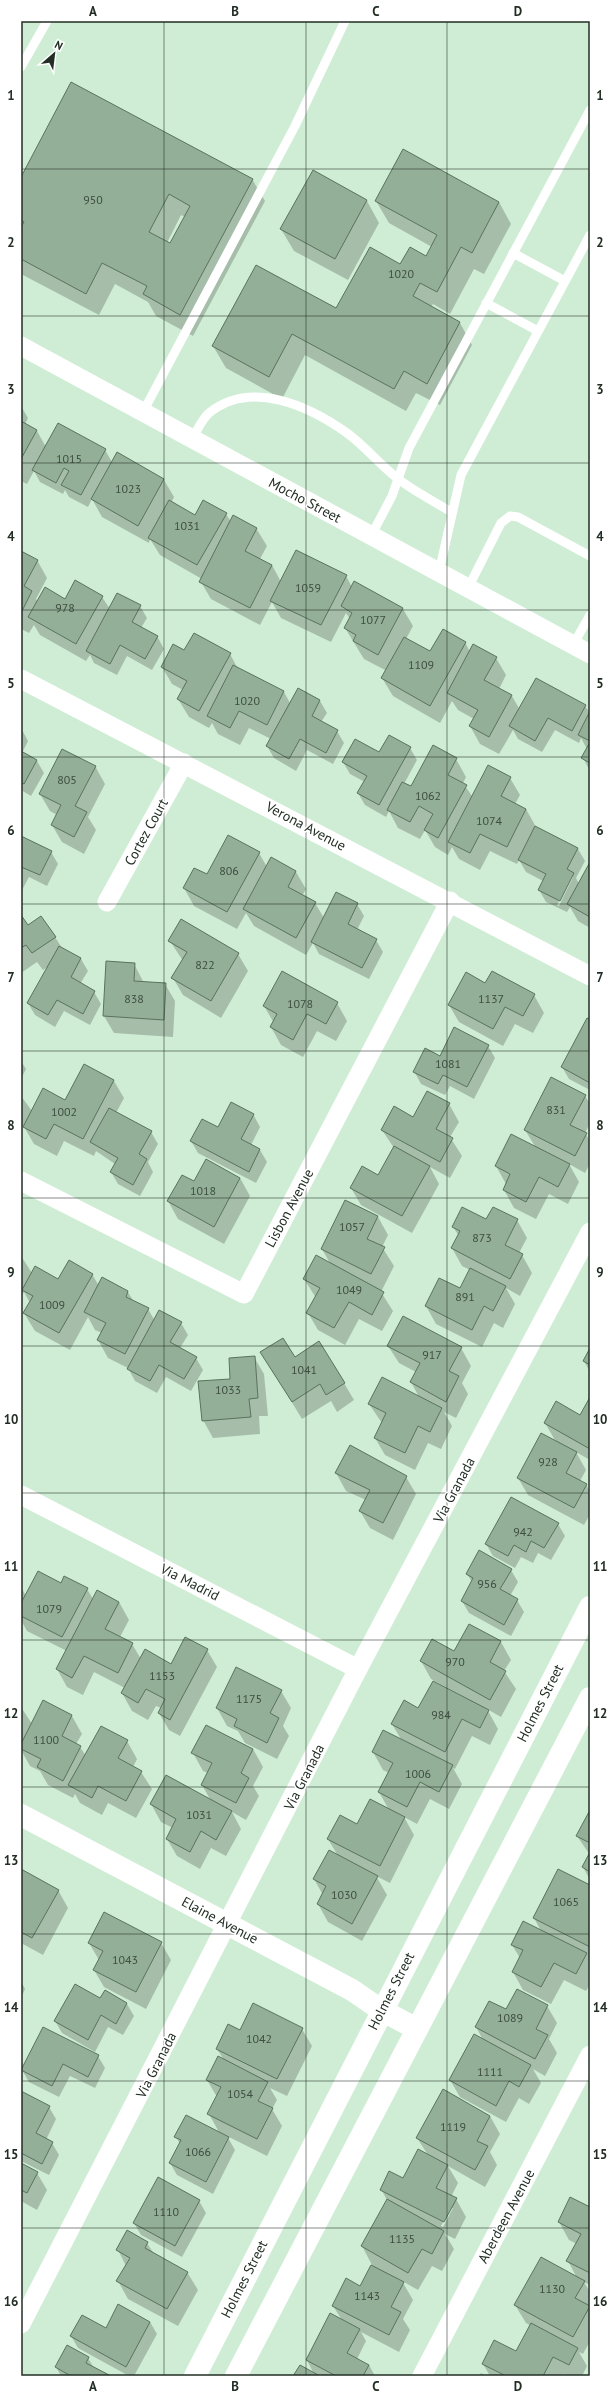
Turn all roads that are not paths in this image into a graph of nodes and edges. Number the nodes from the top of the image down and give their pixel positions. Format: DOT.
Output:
graph roads {
  1 [pos="47,21"];
  2 [pos="345,21"];
  3 [pos="21,67"];
  4 [pos="590,110"];
  5 [pos="590,235"];
  6 [pos="513,253"];
  7 [pos="565,281"];
  8 [pos="486,303"];
  9 [pos="538,331"];
  10 [pos="21,346"];
  11 [pos="142,412"];
  12 [pos="192,439"];
  13 [pos="398,479"];
  14 [pos="452,512"];
  15 [pos="371,536"];
  16 [pos="590,556"];
  17 [pos="439,572"];
  18 [pos="468,588"];
  19 [pos="590,615"];
  20 [pos="573,645"];
  21 [pos="590,654"];
  22 [pos="21,679"];
  23 [pos="184,763"];
  24 [pos="107,902"];
  25 [pos="450,902"];
  26 [pos="590,976"];
  27 [pos="21,1181"];
  28 [pos="590,1232"];
  29 [pos="21,1495"];
  30 [pos="590,1607"];
  31 [pos="358,1669"];
  32 [pos="590,1698"];
  33 [pos="21,1815"];
  34 [pos="229,1924"];
  35 [pos="381,2010"];
  36 [pos="416,2029"];
  37 [pos="590,2055"];
  38 [pos="21,2324"];
  39 [pos="195,2376"];
  40 [pos="236,2376"];
  41 [pos="422,2376"];
  1 -- 3 [label="lane"];
  2 -- 11 [label="lane"];
  4 -- 6 [label="lane"];
  5 -- 7 [label="lane"];
  6 -- 7 [label="lane"];
  6 -- 8 [label="lane"];
  7 -- 9 [label="lane"];
  8 -- 9 [label="lane"];
  8 -- 13 [label="lane"];
  9 -- 14 [label="lane"];
  10 -- 11 [label="street, Mocho Street"];
  11 -- 12 [label="street, Mocho Street"];
  12 -- 13 [label="lane"];
  12 -- 15 [label="street, Mocho Street"];
  13 -- 14 [label="lane"];
  13 -- 15 [label="lane"];
  14 -- 17 [label="lane"];
  15 -- 17 [label="street, Mocho Street"];
  16 -- 18 [label="lane"];
  17 -- 18 [label="street, Mocho Street"];
  18 -- 20 [label="street, Mocho Street"];
  19 -- 20 [label="lane"];
  20 -- 21 [label="street, Mocho Street"];
  22 -- 23 [label="street, Verona Avenue"];
  23 -- 24 [label="street, Cortez Court"];
  23 -- 25 [label="street, Verona Avenue"];
  25 -- 26 [label="street, Verona Avenue"];
  25 -- 27 [label="street, Lisbon Avenue"];
  28 -- 31 [label="street, Via Granada"];
  29 -- 31 [label="street, Via Madrid"];
  30 -- 35 [label="main road, Holmes Street"];
  31 -- 34 [label="street, Via Granada"];
  32 -- 36 [label="main road"];
  33 -- 34 [label="main road, Elaine Avenue"];
  34 -- 35 [label="main road, Elaine Avenue"];
  34 -- 38 [label="street, Via Granada"];
  35 -- 36 [label="main road, Elaine Avenue"];
  35 -- 39 [label="main road, Holmes Street"];
  36 -- 40 [label="main road"];
  37 -- 41 [label="street, Aberdeen Avenue"];
}
